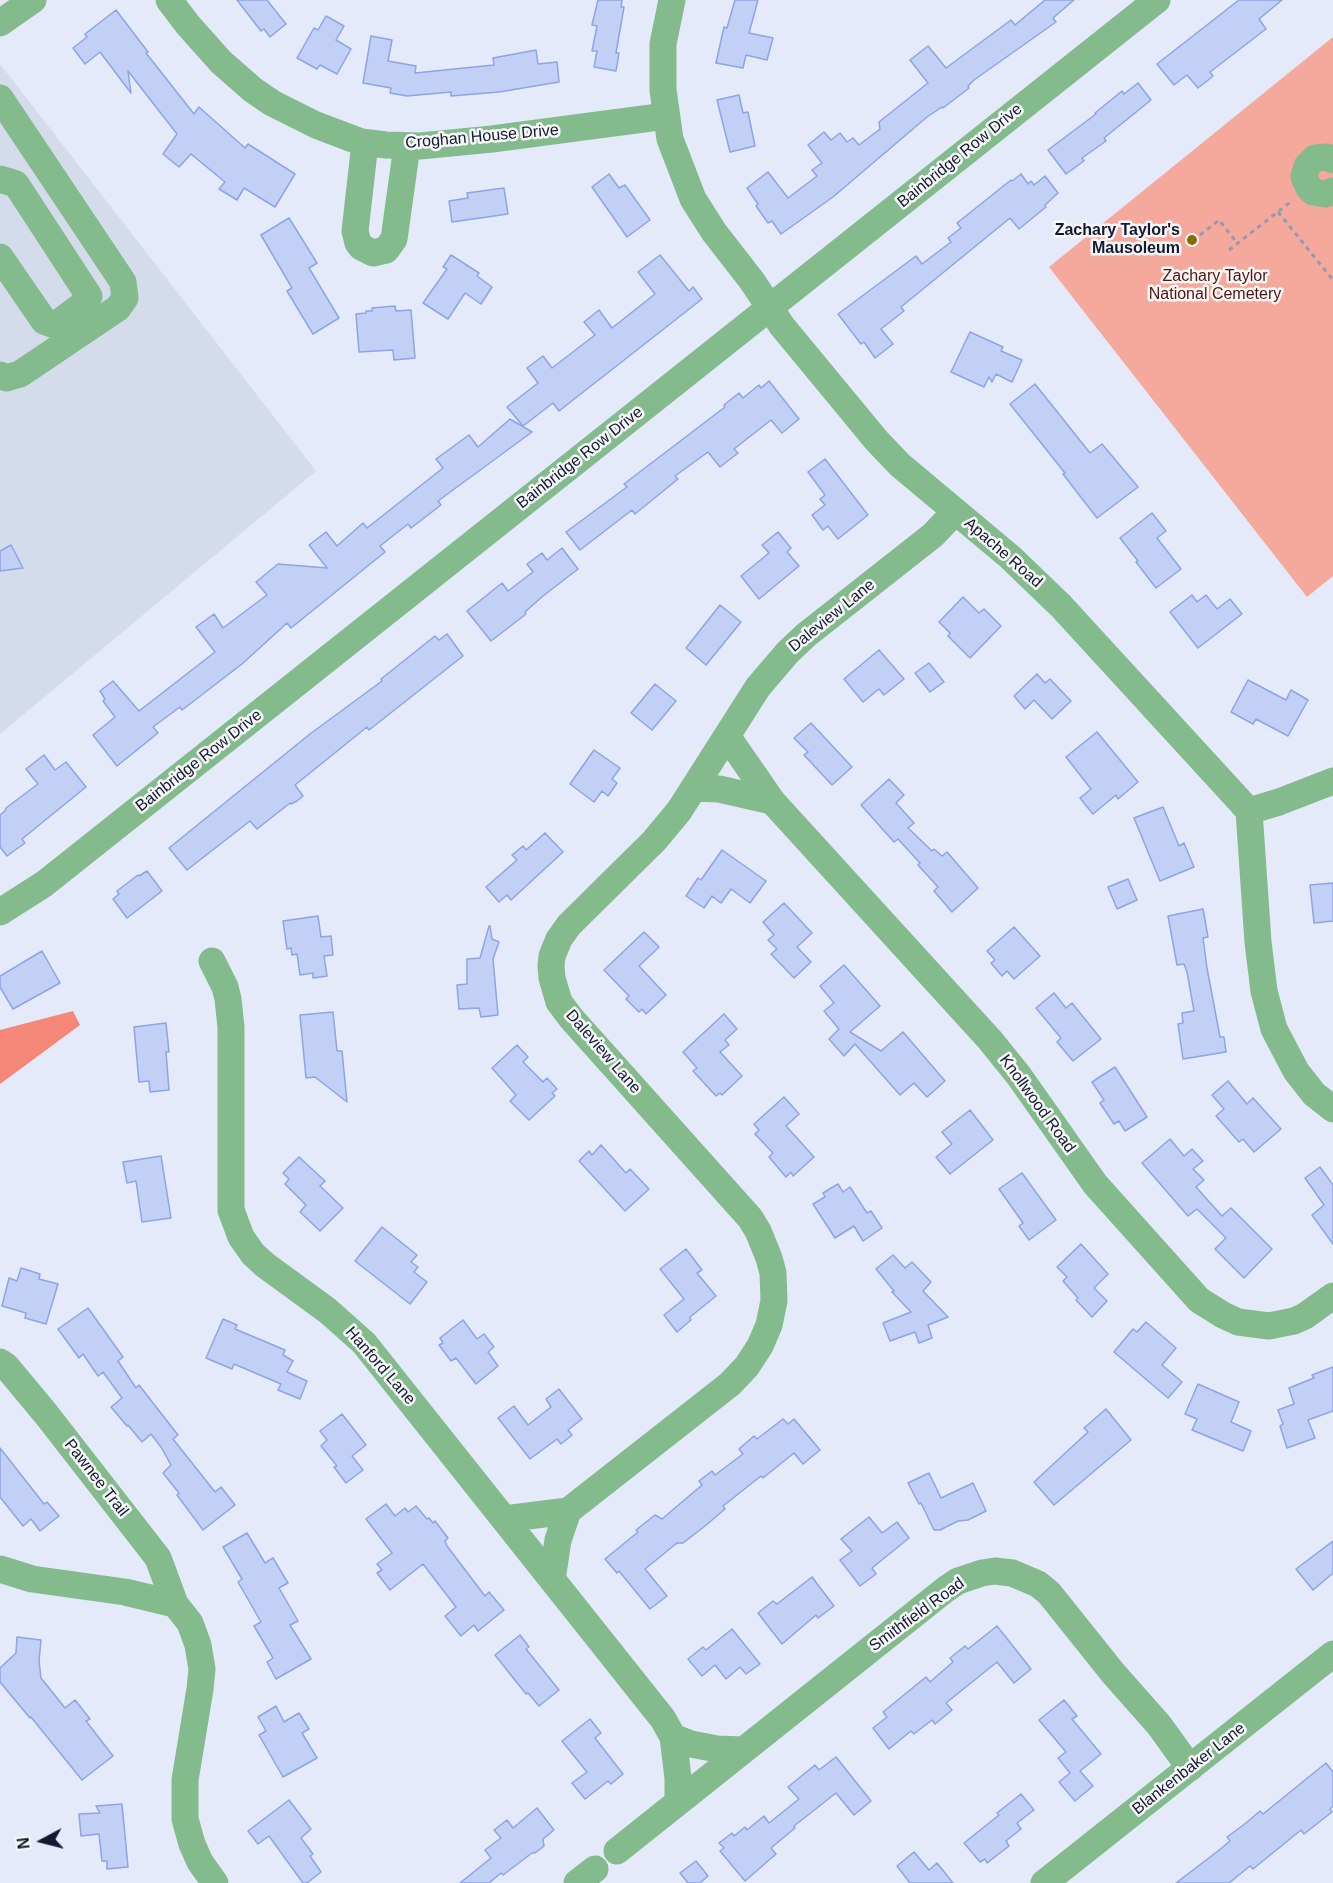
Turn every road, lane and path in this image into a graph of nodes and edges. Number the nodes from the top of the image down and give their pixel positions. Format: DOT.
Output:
graph roads {
  1 [pos="33,0"];
  2 [pos="169,0"];
  3 [pos="672,0"];
  4 [pos="1156,0"];
  5 [pos="0,22"];
  6 [pos="0,100"];
  7 [pos="666,116"];
  8 [pos="28,139"];
  9 [pos="365,143"];
  10 [pos="407,146"];
  11 [pos="1333,160"];
  12 [pos="4,174"];
  13 [pos="1321,190"];
  14 [pos="1278,212"];
  15 [pos="1200,235"];
  16 [pos="1238,244"];
  17 [pos="1229,250"];
  18 [pos="0,257"];
  19 [pos="1333,280"];
  20 [pos="770,308"];
  21 [pos="0,375"];
  22 [pos="955,512"];
  23 [pos="727,736"];
  24 [pos="1333,781"];
  25 [pos="694,788"];
  26 [pos="772,801"];
  27 [pos="1249,811"];
  28 [pos="0,912"];
  29 [pos="212,961"];
  30 [pos="1333,1109"];
  31 [pos="1333,1296"];
  32 [pos="0,1362"];
  33 [pos="568,1511"];
  34 [pos="504,1519"];
  35 [pos="0,1569"];
  36 [pos="552,1580"];
  37 [pos="175,1604"];
  38 [pos="1333,1654"];
  39 [pos="673,1737"];
  40 [pos="744,1750"];
  41 [pos="1190,1768"];
  42 [pos="678,1802"];
  43 [pos="617,1851"];
  44 [pos="215,1883"];
  45 [pos="1044,1883"];
  1 -- 5 [label="street"];
  2 -- 9 [label="street, Croghan House Drive"];
  3 -- 7 [label="street, Apache Road"];
  4 -- 20 [label="street, Bainbridge Row Drive"];
  6 -- 8 [label="street"];
  7 -- 10 [label="street, Croghan House Drive"];
  7 -- 20 [label="street, Apache Road"];
  8 -- 12 [label="street"];
  8 -- 21 [label="street"];
  9 -- 10 [label="street, Croghan House Drive"];
  9 -- 10 [label="street"];
  11 -- 13 [label="street"];
  12 -- 18 [label="street"];
  13 -- 14 [label="path"];
  14 -- 16 [label="path"];
  14 -- 19 [label="path"];
  15 -- 16 [label="path"];
  16 -- 17 [label="path"];
  20 -- 22 [label="street, Apache Road"];
  20 -- 28 [label="street, Bainbridge Row Drive"];
  22 -- 23 [label="street, Daleview Lane"];
  22 -- 27 [label="street, Apache Road"];
  23 -- 25 [label="street, Daleview Lane"];
  23 -- 26 [label="street, Knollwood Road"];
  24 -- 27 [label="street"];
  25 -- 26 [label="street"];
  25 -- 33 [label="street, Daleview Lane"];
  26 -- 31 [label="street, Knollwood Road"];
  27 -- 30 [label="street"];
  29 -- 34 [label="street, Hanford Lane"];
  32 -- 37 [label="street, Pawnee Trail"];
  33 -- 34 [label="street"];
  33 -- 36 [label="street"];
  34 -- 36 [label="street, Hanford Lane"];
  35 -- 37 [label="street"];
  36 -- 39 [label="street, Hanford Lane"];
  37 -- 44 [label="street, Pawnee Trail"];
  38 -- 41 [label="street, Blankenbaker Lane"];
  39 -- 40 [label="street"];
  39 -- 42 [label="street, Hanford Lane"];
  40 -- 41 [label="street, Smithfield Road"];
  40 -- 42 [label="street, Smithfield Road"];
  41 -- 45 [label="street, Blankenbaker Lane"];
  42 -- 43 [label="street, Smithfield Road"];
}
